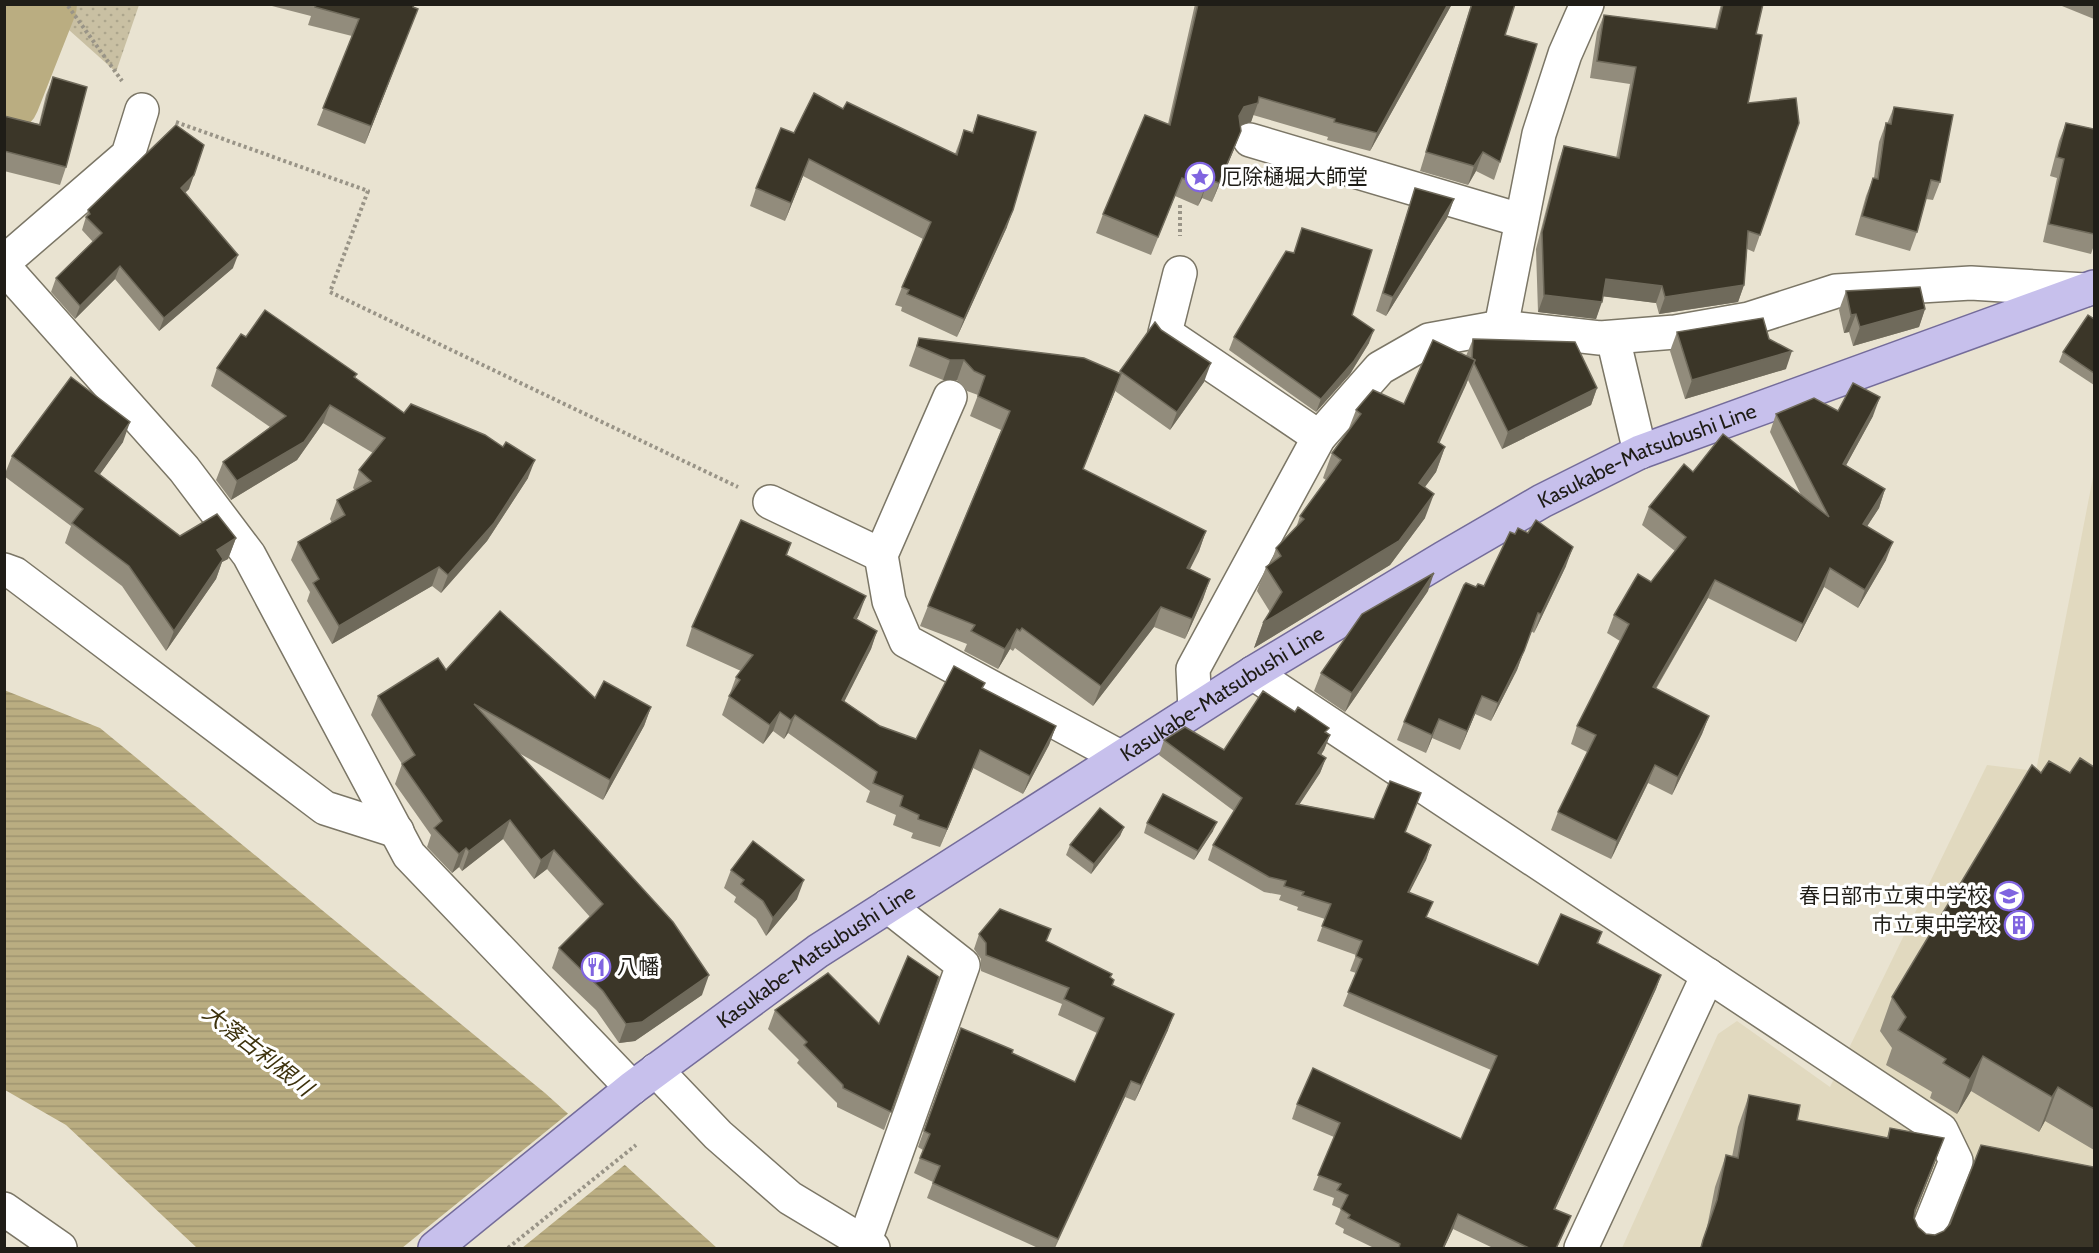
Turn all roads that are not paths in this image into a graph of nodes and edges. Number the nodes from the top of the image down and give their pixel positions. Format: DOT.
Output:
graph roads {
  1 [pos="1587,4"];
  2 [pos="142,110"];
  3 [pos="1250,141"];
  4 [pos="1520,220"];
  5 [pos="4,262"];
  6 [pos="4,267"];
  7 [pos="1180,273"];
  8 [pos="2090,289"];
  9 [pos="1501,327"];
  10 [pos="1613,338"];
  11 [pos="950,397"];
  12 [pos="1320,437"];
  13 [pos="1640,452"];
  14 [pos="770,502"];
  15 [pos="881,555"];
  16 [pos="4,570"];
  17 [pos="1253,673"];
  18 [pos="1195,709"];
  19 [pos="1120,757"];
  20 [pos="397,831"];
  21 [pos="888,906"];
  22 [pos="1708,975"];
  23 [pos="644,1079"];
  24 [pos="4,1209"];
  25 [pos="869,1246"];
  26 [pos="60,1248"];
  27 [pos="435,1248"];
  28 [pos="1581,1248"];
  29 [pos="1922,1248"];
  1 -- 4 [label="street"];
  2 -- 5 [label="street"];
  3 -- 4 [label="street"];
  4 -- 9 [label="street"];
  6 -- 20 [label="street"];
  7 -- 12 [label="street"];
  8 -- 10 [label="street"];
  8 -- 13 [label="main road, Kasukabe-Matsubushi Line"];
  9 -- 10 [label="street"];
  9 -- 12 [label="street"];
  10 -- 13 [label="street"];
  11 -- 15 [label="street"];
  12 -- 18 [label="street"];
  13 -- 17 [label="main road, Kasukabe-Matsubushi Line"];
  14 -- 15 [label="street"];
  15 -- 19 [label="street"];
  16 -- 20 [label="street"];
  17 -- 18 [label="main road, Kasukabe-Matsubushi Line"];
  17 -- 22 [label="street"];
  18 -- 19 [label="main road, Kasukabe-Matsubushi Line"];
  19 -- 21 [label="main road, Kasukabe-Matsubushi Line"];
  20 -- 23 [label="street"];
  21 -- 23 [label="main road, Kasukabe-Matsubushi Line"];
  21 -- 25 [label="street"];
  22 -- 28 [label="street"];
  22 -- 29 [label="street"];
  23 -- 25 [label="street"];
  23 -- 27 [label="main road, Kasukabe-Matsubushi Line"];
  24 -- 26 [label="street"];
}
